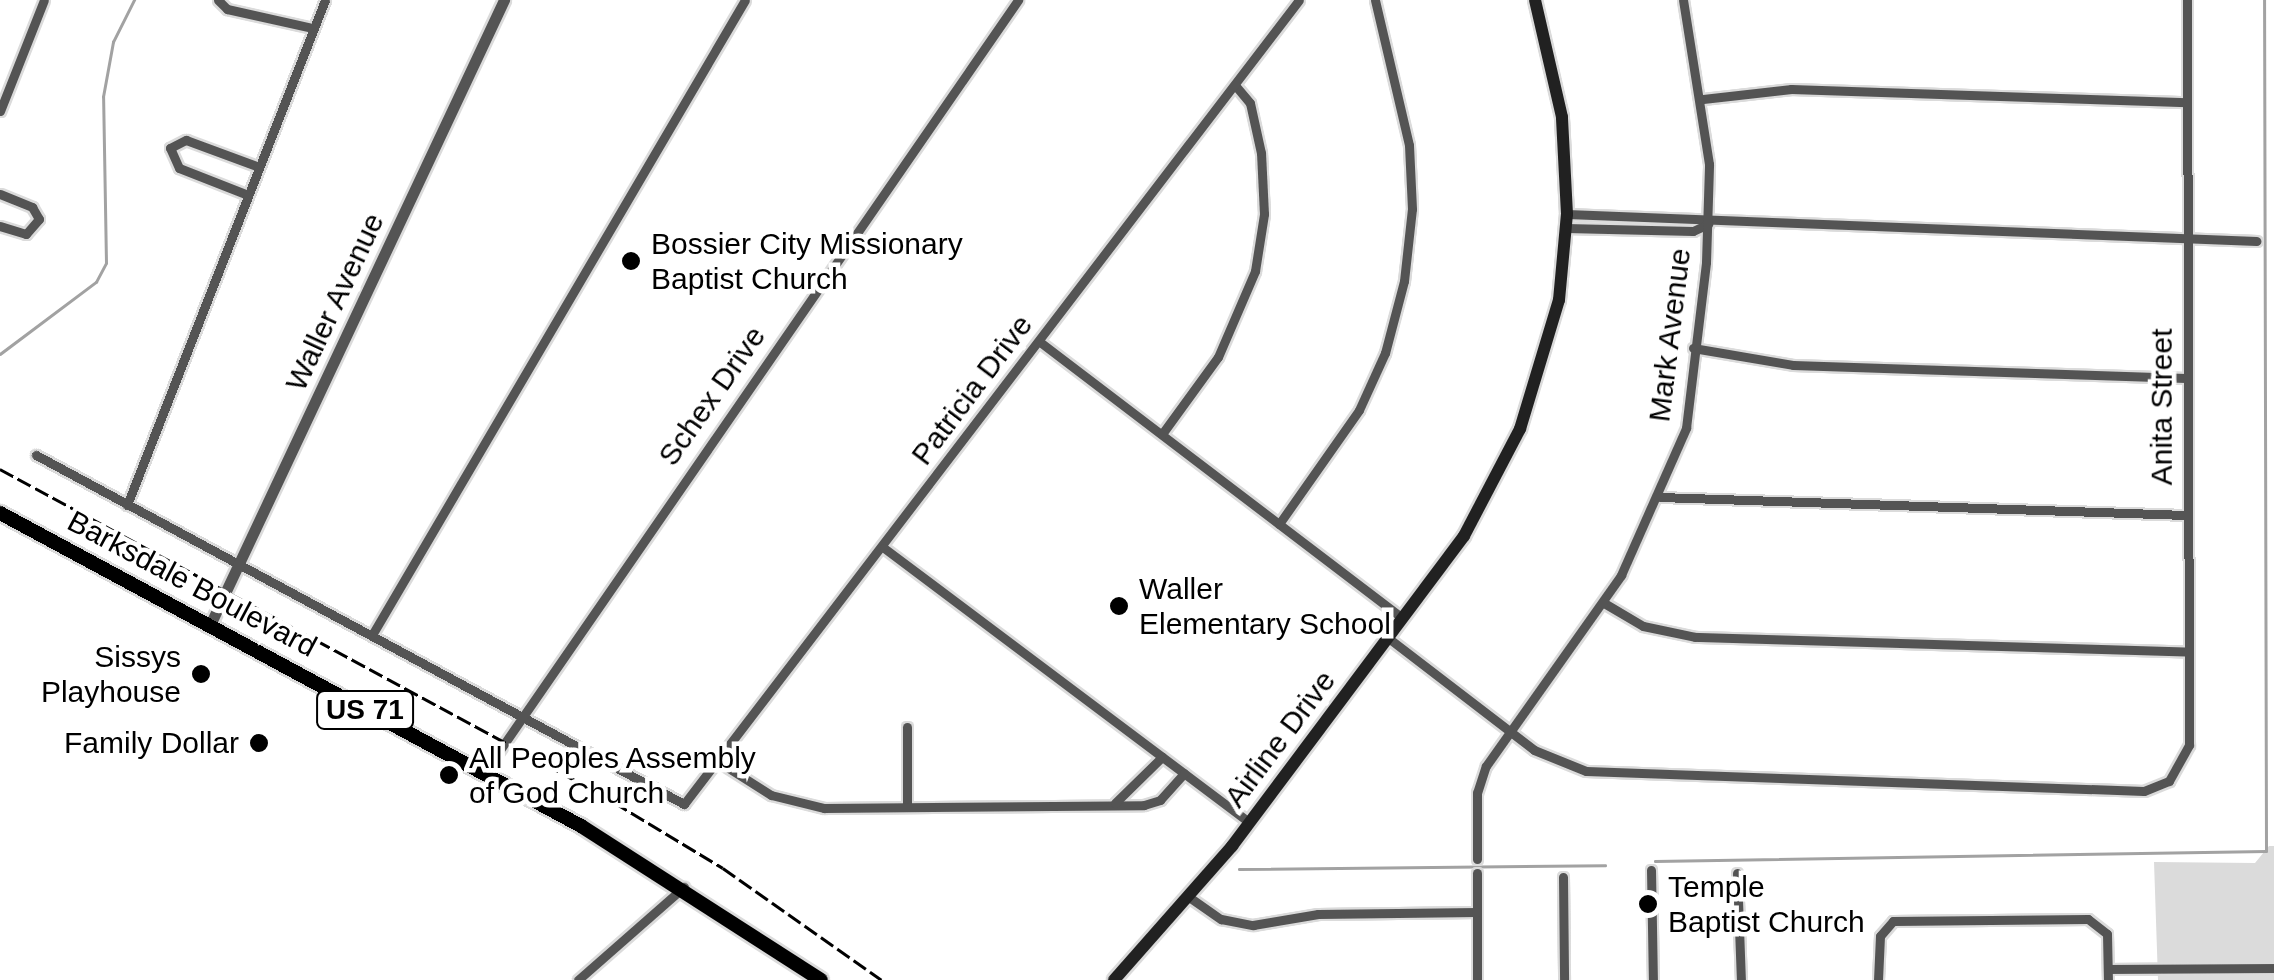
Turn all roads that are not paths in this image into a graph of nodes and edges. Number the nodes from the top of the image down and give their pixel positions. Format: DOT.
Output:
graph roads {
  1 [pos="44,0"];
  2 [pos="218,0"];
  3 [pos="323,0"];
  4 [pos="504,0"];
  5 [pos="745,0"];
  6 [pos="1018,0"];
  7 [pos="1299,0"];
  8 [pos="1374,0"];
  9 [pos="1536,0"];
  10 [pos="1683,0"];
  11 [pos="2187,0"];
  12 [pos="313,28"];
  13 [pos="1235,85"];
  14 [pos="1703,100"];
  15 [pos="2187,102"];
  16 [pos="0,111"];
  17 [pos="259,166"];
  18 [pos="0,194"];
  19 [pos="248,195"];
  20 [pos="1567,221"];
  21 [pos="1708,224"];
  22 [pos="0,226"];
  23 [pos="2187,239"];
  24 [pos="2256,242"];
  25 [pos="1040,342"];
  26 [pos="1693,348"];
  27 [pos="2186,378"];
  28 [pos="1162,434"];
  29 [pos="36,454"];
  30 [pos="1660,497"];
  31 [pos="127,504"];
  32 [pos="0,512"];
  33 [pos="2187,515"];
  34 [pos="1279,524"];
  35 [pos="884,548"];
  36 [pos="238,565"];
  37 [pos="1604,603"];
  38 [pos="1401,618"];
  39 [pos="210,625"];
  40 [pos="372,635"];
  41 [pos="1386,638"];
  42 [pos="2189,652"];
  43 [pos="520,716"];
  44 [pos="907,727"];
  45 [pos="1510,732"];
  46 [pos="1162,757"];
  47 [pos="719,762"];
  48 [pos="484,773"];
  49 [pos="1184,774"];
  50 [pos="1114,802"];
  51 [pos="907,808"];
  52 [pos="1250,822"];
  53 [pos="1477,860"];
  54 [pos="1651,870"];
  55 [pos="1477,872"];
  56 [pos="1737,873"];
  57 [pos="1563,877"];
  58 [pos="684,887"];
  59 [pos="1189,897"];
  60 [pos="1477,912"];
  61 [pos="2274,968"];
  62 [pos="2108,975"];
  63 [pos="578,980"];
  64 [pos="821,980"];
  65 [pos="1114,980"];
  66 [pos="1478,980"];
  67 [pos="1564,980"];
  68 [pos="1653,980"];
  69 [pos="1741,980"];
  70 [pos="1878,980"];
  1 -- 16 [label="street"];
  2 -- 12 [label="street"];
  3 -- 12 [label="street"];
  4 -- 36 [label="street, Waller Avenue"];
  5 -- 40 [label="street"];
  6 -- 43 [label="street, Schex Drive"];
  7 -- 13 [label="street, Patricia Drive"];
  8 -- 34 [label="street"];
  9 -- 20 [label="main road, Airline Drive"];
  10 -- 14 [label="street, Mark Avenue"];
  11 -- 15 [label="street, Anita Street"];
  12 -- 17 [label="street"];
  13 -- 25 [label="street, Patricia Drive"];
  13 -- 28 [label="street"];
  14 -- 15 [label="street"];
  14 -- 21 [label="street, Mark Avenue"];
  15 -- 23 [label="street, Anita Street"];
  17 -- 19 [label="street"];
  17 -- 19 [label="street"];
  18 -- 22 [label="street"];
  19 -- 31 [label="street"];
  20 -- 21 [label="street"];
  20 -- 38 [label="main road, Airline Drive"];
  21 -- 23 [label="street"];
  21 -- 26 [label="street, Mark Avenue"];
  23 -- 24 [label="street"];
  23 -- 27 [label="street, Anita Street"];
  25 -- 28 [label="street"];
  25 -- 35 [label="street, Patricia Drive"];
  26 -- 27 [label="street"];
  26 -- 30 [label="street, Mark Avenue"];
  27 -- 33 [label="street, Anita Street"];
  28 -- 34 [label="street"];
  29 -- 31 [label="street"];
  30 -- 33 [label="street"];
  30 -- 37 [label="street, Mark Avenue"];
  31 -- 36 [label="street"];
  32 -- 39 [label="main road, Barksdale Boulevard / US 71"];
  33 -- 42 [label="street, Anita Street"];
  34 -- 38 [label="street"];
  35 -- 46 [label="street"];
  35 -- 47 [label="street, Patricia Drive"];
  36 -- 39 [label="street, Waller Avenue"];
  36 -- 40 [label="street"];
  37 -- 42 [label="street"];
  37 -- 45 [label="street, Mark Avenue"];
  38 -- 41 [label="main road, Airline Drive"];
  39 -- 48 [label="main road, Barksdale Boulevard / US 71"];
  40 -- 43 [label="street"];
  41 -- 45 [label="street"];
  41 -- 52 [label="main road, Airline Drive"];
  42 -- 45 [label="street, Anita Street"];
  43 -- 47 [label="street, Patricia Drive"];
  43 -- 48 [label="street, Schex Drive"];
  44 -- 51 [label="street"];
  45 -- 53 [label="street, Mark Avenue"];
  46 -- 49 [label="street"];
  46 -- 50 [label="street"];
  47 -- 51 [label="street"];
  48 -- 58 [label="main road, Barksdale Boulevard / US 71"];
  49 -- 50 [label="street"];
  49 -- 52 [label="street"];
  50 -- 51 [label="street"];
  52 -- 59 [label="main road, Airline Drive"];
  54 -- 68 [label="street"];
  55 -- 60 [label="street"];
  56 -- 69 [label="street"];
  57 -- 67 [label="street"];
  58 -- 63 [label="street"];
  58 -- 64 [label="main road, Barksdale Boulevard / US 71"];
  59 -- 60 [label="street"];
  59 -- 65 [label="main road, Airline Drive"];
  60 -- 66 [label="street"];
  61 -- 62 [label="street"];
  62 -- 70 [label="street"];
}
